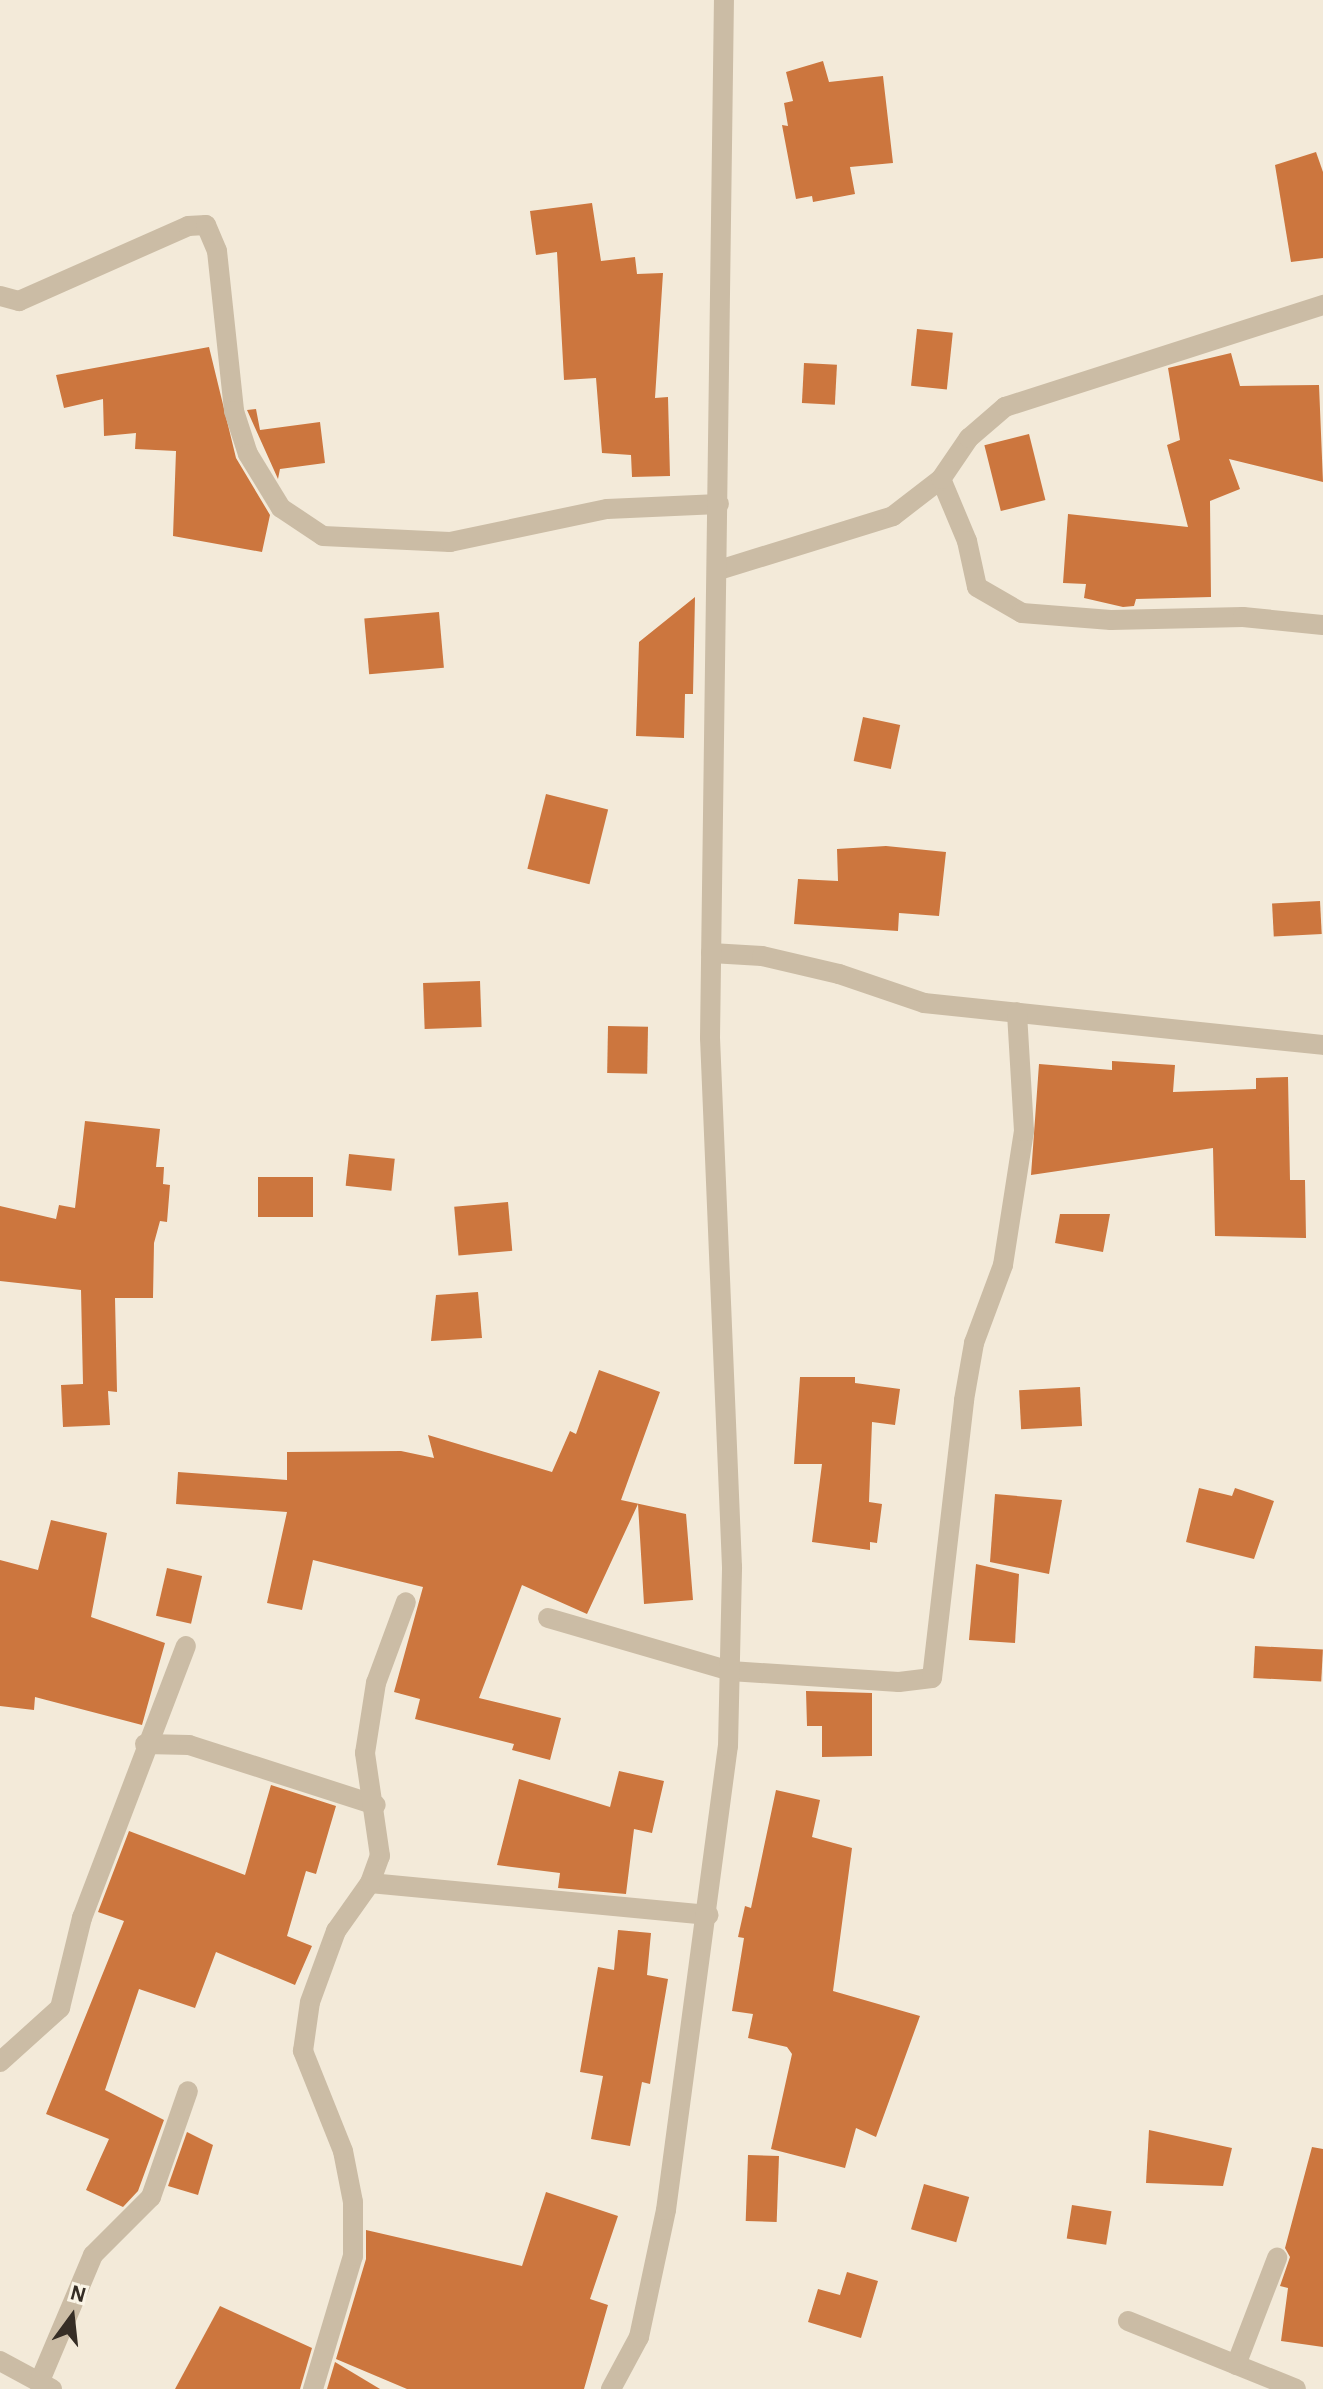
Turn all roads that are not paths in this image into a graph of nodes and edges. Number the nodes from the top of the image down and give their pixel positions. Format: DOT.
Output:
graph roads {
  1 [pos="724,0"];
  2 [pos="0,296"];
  3 [pos="1323,305"];
  4 [pos="941,479"];
  5 [pos="719,504"];
  6 [pos="719,570"];
  7 [pos="1323,625"];
  8 [pos="711,953"];
  9 [pos="1017,1012"];
  10 [pos="1323,1045"];
  11 [pos="406,1602"];
  12 [pos="548,1618"];
  13 [pos="186,1646"];
  14 [pos="730,1671"];
  15 [pos="145,1744"];
  16 [pos="376,1805"];
  17 [pos="370,1883"];
  18 [pos="708,1915"];
  19 [pos="0,2062"];
  20 [pos="188,2091"];
  21 [pos="1277,2258"];
  22 [pos="1128,2321"];
  23 [pos="0,2361"];
  24 [pos="1236,2365"];
  25 [pos="46,2386"];
  26 [pos="313,2389"];
  27 [pos="611,2389"];
  28 [pos="1296,2389"];
  1 -- 5 [label="street"];
  2 -- 5 [label="street"];
  3 -- 4 [label="street"];
  4 -- 6 [label="street"];
  4 -- 7 [label="street"];
  5 -- 6 [label="street"];
  6 -- 8 [label="street"];
  8 -- 9 [label="street"];
  8 -- 14 [label="street"];
  9 -- 10 [label="street"];
  9 -- 14 [label="street"];
  11 -- 16 [label="street"];
  12 -- 14 [label="street"];
  13 -- 15 [label="street"];
  14 -- 18 [label="street"];
  15 -- 16 [label="street"];
  15 -- 19 [label="street"];
  16 -- 17 [label="street"];
  17 -- 18 [label="street"];
  17 -- 26 [label="street"];
  18 -- 27 [label="street"];
  20 -- 25 [label="street"];
  21 -- 24 [label="street"];
  22 -- 24 [label="street"];
  23 -- 25 [label="street"];
  24 -- 28 [label="street"];
}
